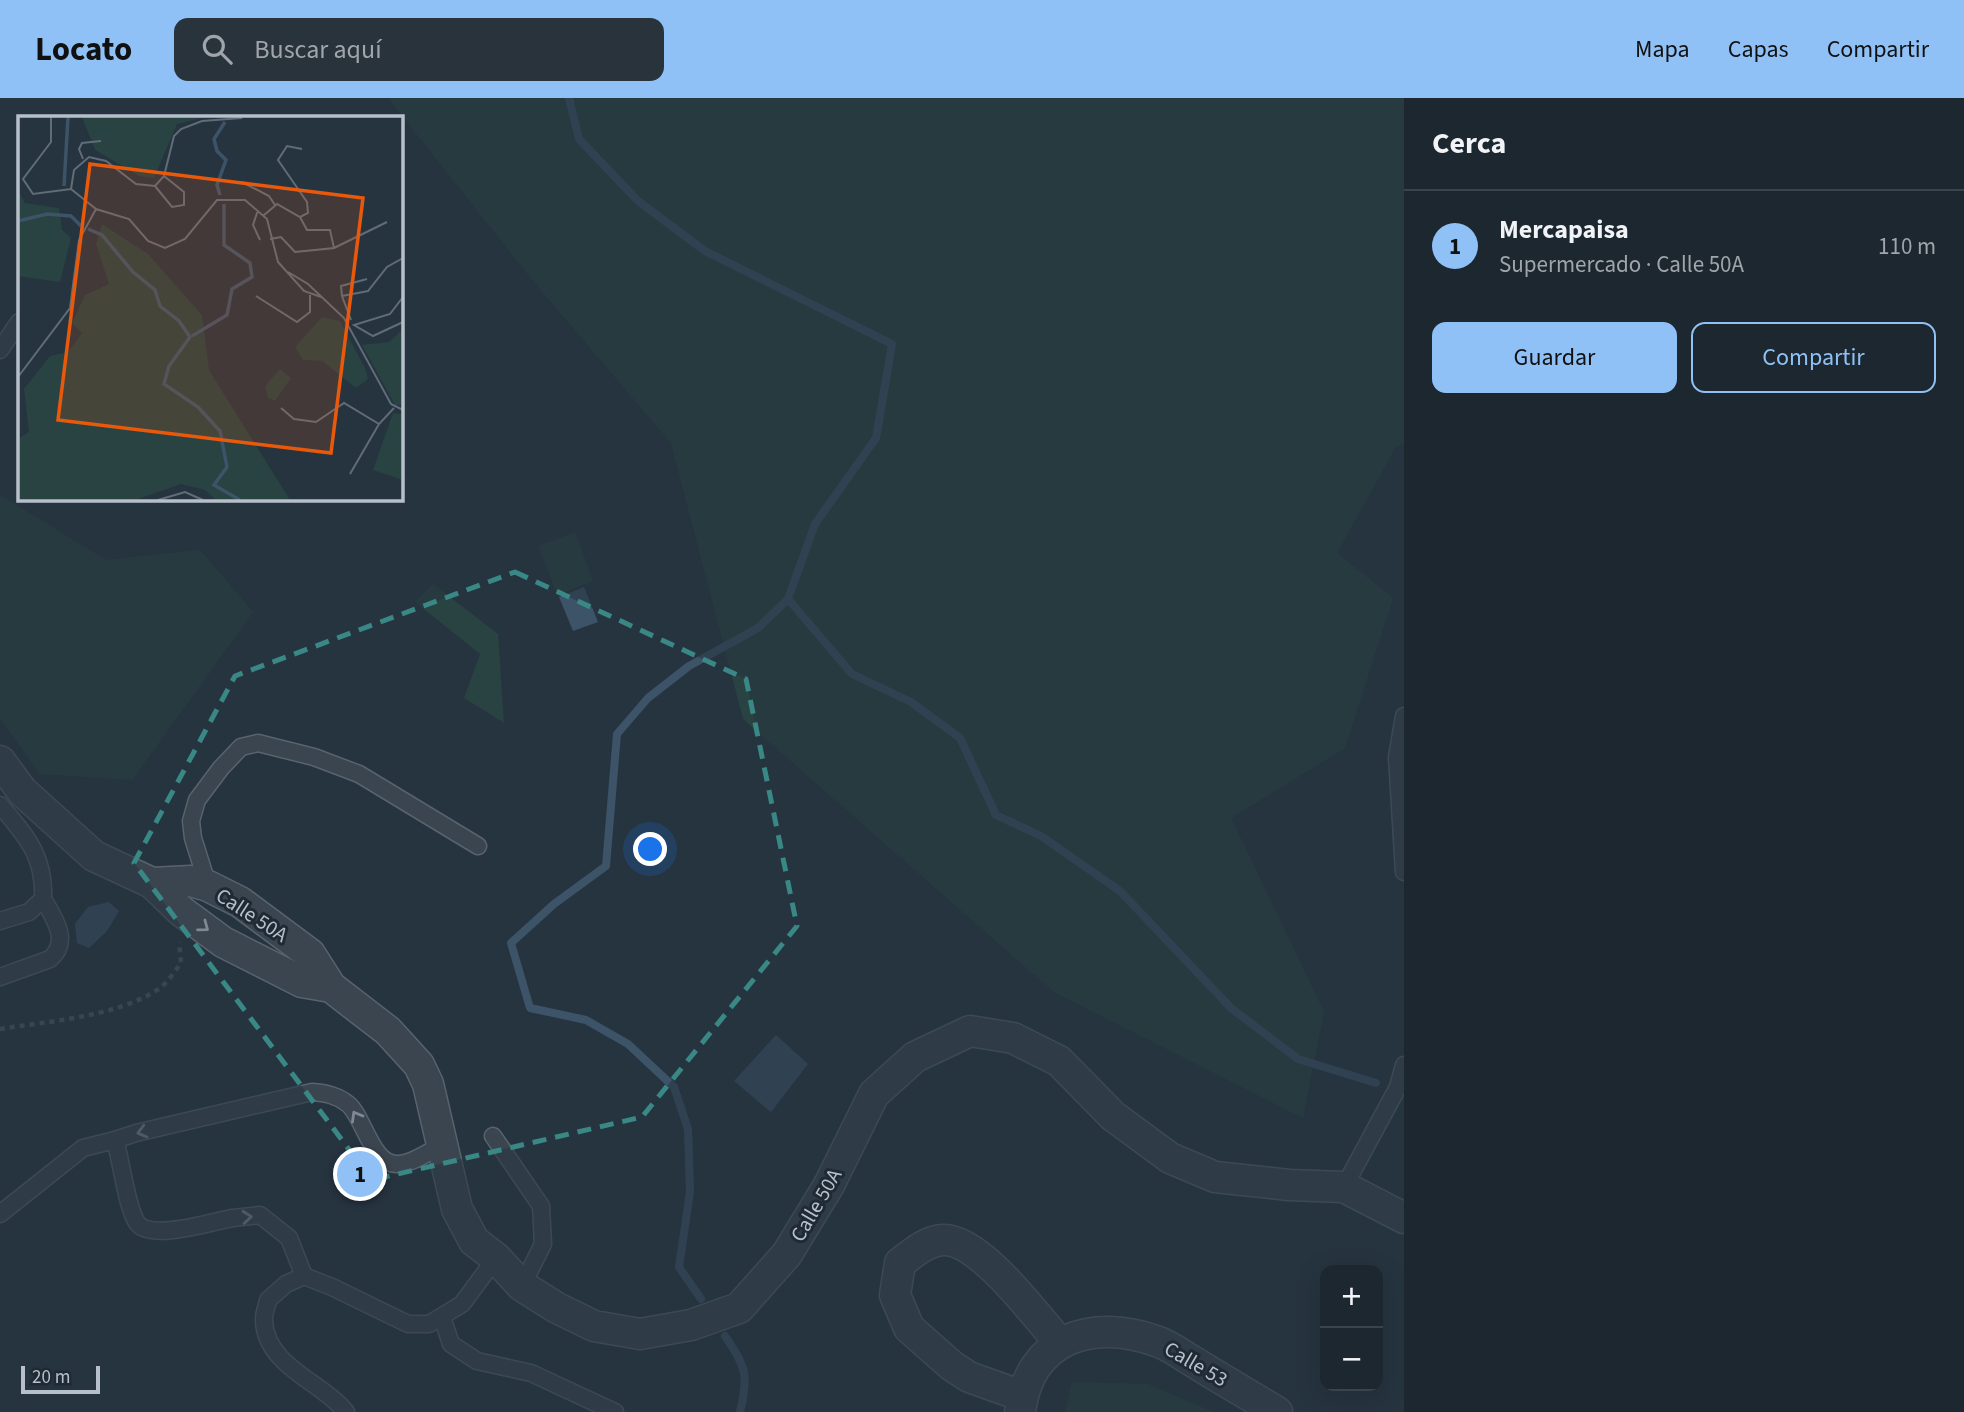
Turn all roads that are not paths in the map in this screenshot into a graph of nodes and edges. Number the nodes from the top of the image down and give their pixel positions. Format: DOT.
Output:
graph roads {
  1 [pos="18,323"];
  2 [pos="0,350"];
  3 [pos="1404,716"];
  4 [pos="0,761"];
  5 [pos="0,805"];
  6 [pos="478,846"];
  7 [pos="1404,872"];
  8 [pos="152,883"];
  9 [pos="208,886"];
  10 [pos="43,899"];
  11 [pos="0,921"];
  12 [pos="0,977"];
  13 [pos="331,987"];
  14 [pos="1404,1065"];
  15 [pos="493,1136"];
  16 [pos="116,1140"];
  17 [pos="443,1144"];
  18 [pos="1344,1187"];
  19 [pos="0,1214"];
  20 [pos="1404,1218"];
  21 [pos="496,1258"];
  22 [pos="304,1276"];
  23 [pos="522,1286"];
  24 [pos="442,1317"];
  25 [pos="1059,1342"];
  26 [pos="1021,1404"];
  27 [pos="346,1412"];
  28 [pos="615,1412"];
  29 [pos="1277,1412"];
  1 -- 2 [label="lane"];
  3 -- 7 [label="lane"];
  4 -- 8 [label="street, Calle 50A"];
  5 -- 10 [label="lane"];
  6 -- 9 [label="lane"];
  8 -- 9 [label="street, Calle 50A"];
  8 -- 13 [label="street, Calle 50A, one-way"];
  9 -- 13 [label="street, Calle 50A"];
  10 -- 11 [label="lane"];
  10 -- 12 [label="lane"];
  13 -- 17 [label="street, Calle 50A"];
  14 -- 18 [label="lane"];
  15 -- 23 [label="lane"];
  17 -- 16 [label="lane, one-way"];
  16 -- 19 [label="lane"];
  16 -- 22 [label="lane, one-way"];
  17 -- 21 [label="street, Calle 50A"];
  18 -- 20 [label="street, Calle 50A"];
  18 -- 23 [label="street, Calle 50A"];
  21 -- 23 [label="street, Calle 50A"];
  21 -- 24 [label="lane"];
  22 -- 24 [label="lane"];
  22 -- 27 [label="lane"];
  24 -- 28 [label="lane"];
  25 -- 26 [label="street, Calle 53"];
  25 -- 26 [label="street"];
  25 -- 29 [label="street, Calle 53"];
}
